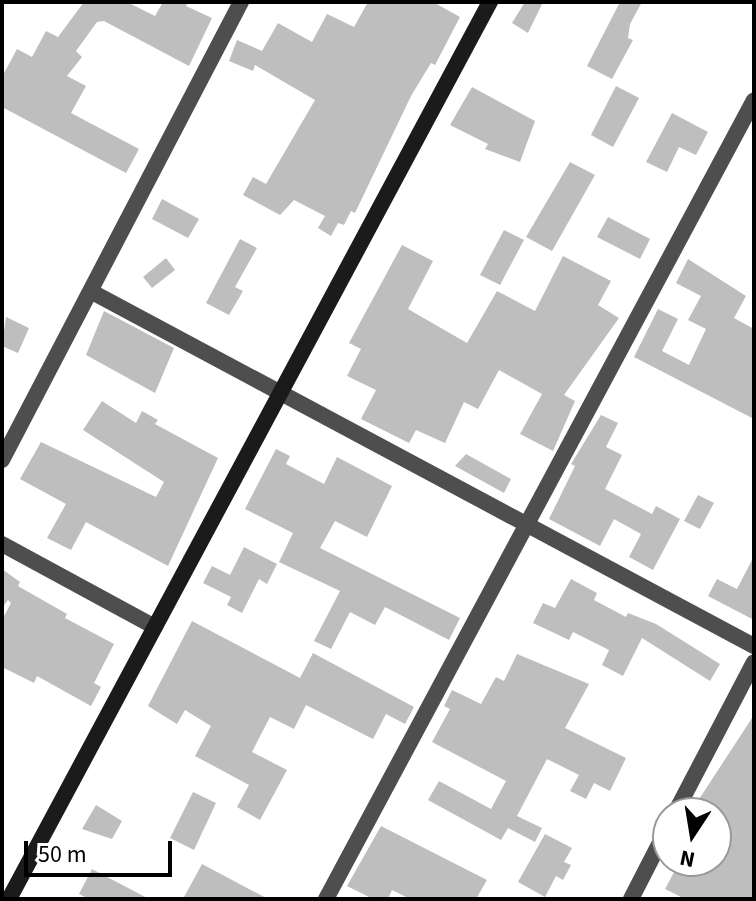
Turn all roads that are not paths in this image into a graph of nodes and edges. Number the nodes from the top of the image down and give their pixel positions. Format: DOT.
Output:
graph roads {
  1 [pos="241,2"];
  2 [pos="490,2"];
  3 [pos="754,100"];
  4 [pos="92,292"];
  5 [pos="281,393"];
  6 [pos="2,460"];
  7 [pos="526,524"];
  8 [pos="2,544"];
  9 [pos="155,627"];
  10 [pos="754,646"];
  11 [pos="754,662"];
  12 [pos="683,797"];
  13 [pos="652,858"];
  14 [pos="9,899"];
  15 [pos="326,899"];
  16 [pos="631,899"];
  1 -- 4 [label="street"];
  2 -- 5 [label="street"];
  3 -- 7 [label="street"];
  4 -- 5 [label="street"];
  4 -- 6 [label="street"];
  5 -- 7 [label="street"];
  5 -- 9 [label="street"];
  7 -- 10 [label="street"];
  7 -- 15 [label="street"];
  8 -- 9 [label="street"];
  9 -- 14 [label="street"];
  11 -- 12 [label="street"];
  13 -- 16 [label="street"];
}
